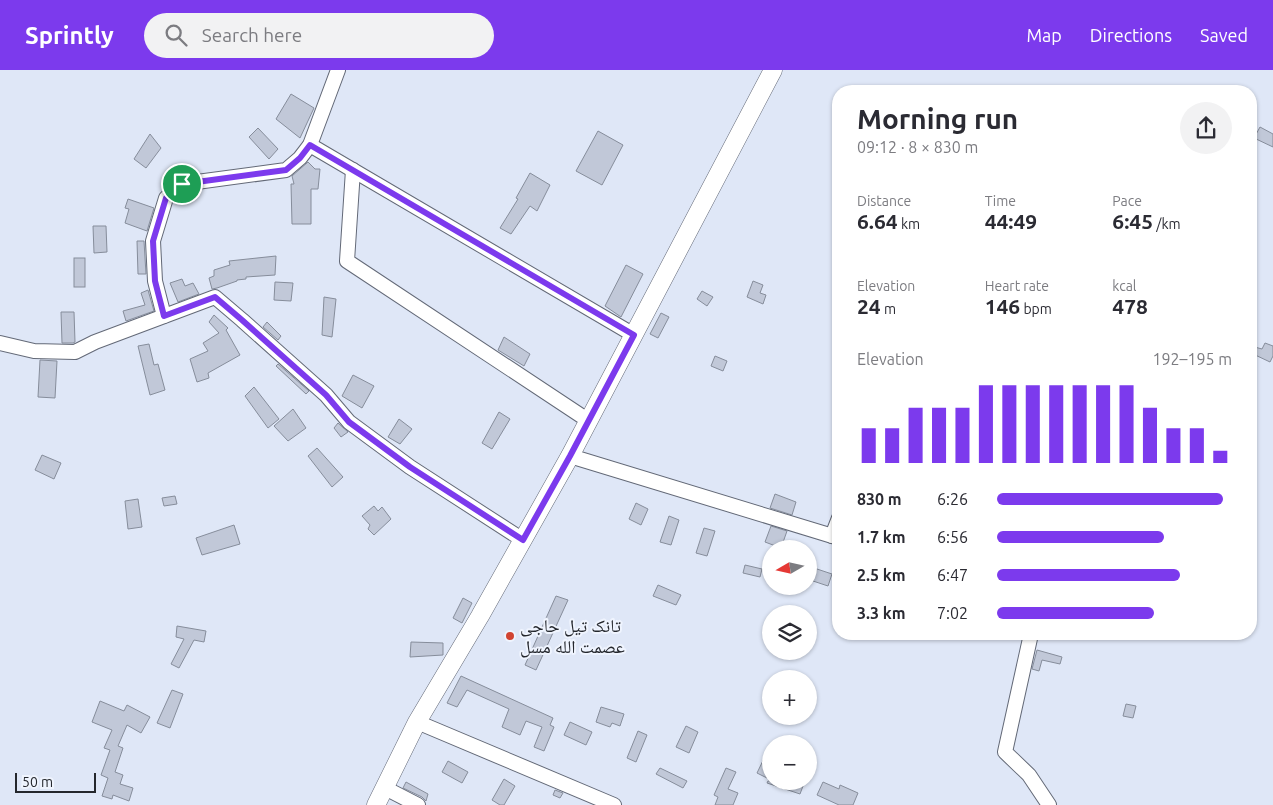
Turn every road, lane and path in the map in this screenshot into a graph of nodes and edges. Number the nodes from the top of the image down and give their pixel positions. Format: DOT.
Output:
graph roads {
  1 [pos="338,70"];
  2 [pos="773,70"];
  3 [pos="310,145"];
  4 [pos="353,170"];
  5 [pos="164,316"];
  6 [pos="634,335"];
  7 [pos="0,343"];
  8 [pos="589,421"];
  9 [pos="570,456"];
  10 [pos="832,536"];
  11 [pos="523,540"];
  12 [pos="1030,640"];
  13 [pos="417,722"];
  14 [pos="385,788"];
  15 [pos="376,805"];
  16 [pos="418,805"];
  17 [pos="614,805"];
  18 [pos="1049,805"];
  1 -- 3 [label="street"];
  2 -- 6 [label="main road"];
  3 -- 4 [label="street"];
  3 -- 5 [label="street"];
  4 -- 6 [label="street"];
  4 -- 8 [label="street"];
  5 -- 7 [label="street"];
  5 -- 11 [label="street"];
  6 -- 8 [label="main road"];
  8 -- 9 [label="main road"];
  9 -- 10 [label="street"];
  9 -- 11 [label="main road"];
  11 -- 13 [label="main road"];
  12 -- 18 [label="street"];
  13 -- 14 [label="main road"];
  13 -- 17 [label="street"];
  14 -- 15 [label="main road"];
  14 -- 16 [label="street"];
}
